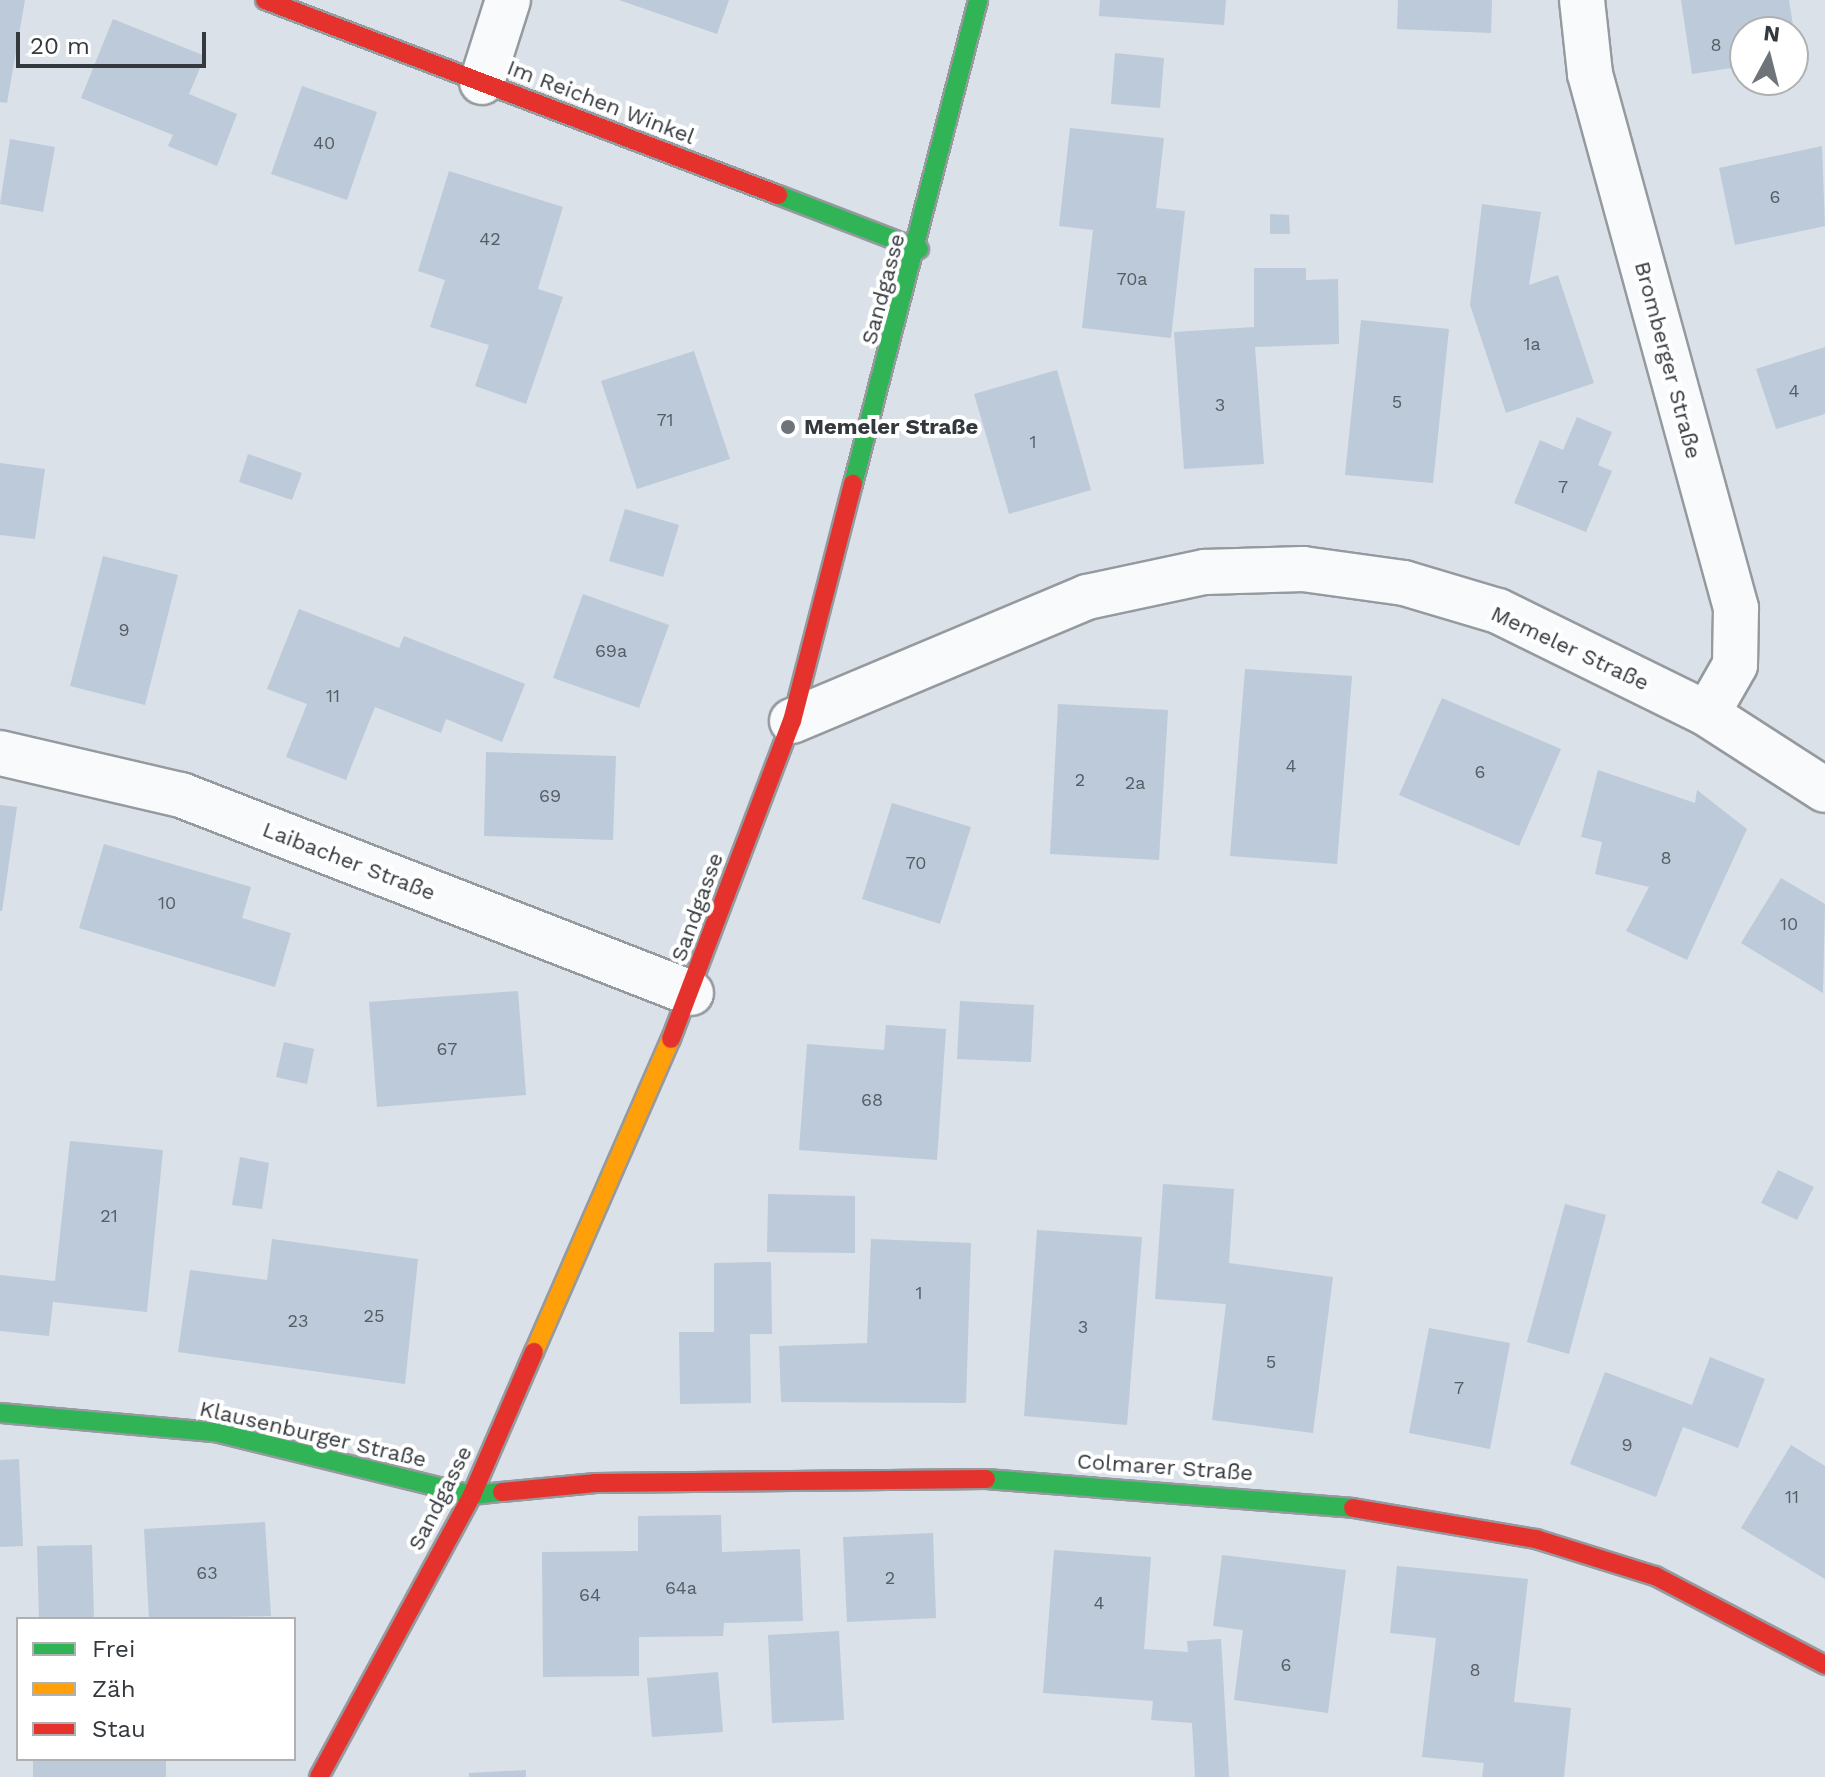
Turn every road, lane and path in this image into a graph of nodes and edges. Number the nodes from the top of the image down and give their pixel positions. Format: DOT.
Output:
graph roads {
  1 [pos="265,0"];
  2 [pos="508,0"];
  3 [pos="978,0"];
  4 [pos="1582,0"];
  5 [pos="482,82"];
  6 [pos="919,249"];
  7 [pos="1707,714"];
  8 [pos="792,721"];
  9 [pos="0,753"];
  10 [pos="1825,790"];
  11 [pos="691,993"];
  12 [pos="0,1413"];
  13 [pos="472,1495"];
  14 [pos="1825,1665"];
  15 [pos="319,1777"];
  1 -- 5 [label="street, Im Reichen Winkel"];
  2 -- 5 [label="street"];
  3 -- 6 [label="street, Sandgasse"];
  4 -- 7 [label="street, Bromberger Straße"];
  5 -- 6 [label="street, Im Reichen Winkel"];
  6 -- 8 [label="street, Sandgasse"];
  7 -- 8 [label="street, Memeler Straße"];
  7 -- 10 [label="street, Memeler Straße"];
  8 -- 11 [label="street, Sandgasse"];
  9 -- 11 [label="street, Laibacher Straße"];
  11 -- 13 [label="street, Sandgasse"];
  12 -- 13 [label="street, Klausenburger Straße"];
  13 -- 14 [label="street, Colmarer Straße"];
  13 -- 15 [label="street, Sandgasse"];
}
